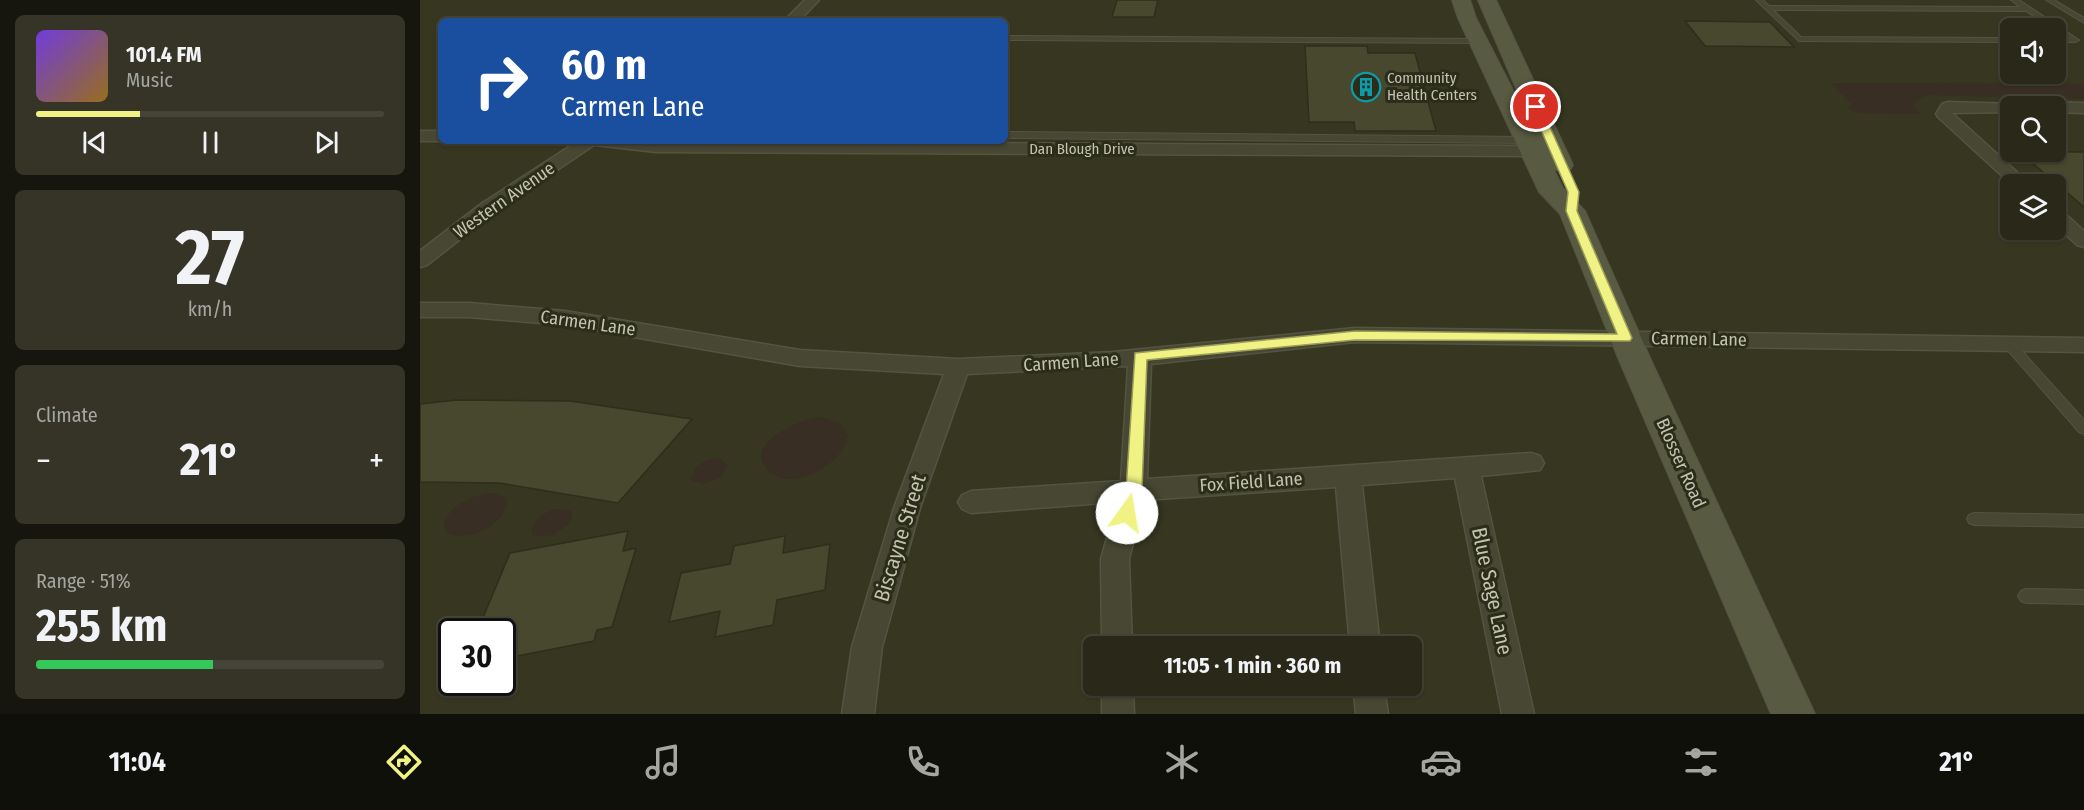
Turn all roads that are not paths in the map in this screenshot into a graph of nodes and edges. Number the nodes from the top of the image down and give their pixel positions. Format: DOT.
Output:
graph roads {
  1 [pos="813,0"];
  2 [pos="1461,0"];
  3 [pos="1487,0"];
  4 [pos="1759,0"];
  5 [pos="2014,0"];
  6 [pos="2049,0"];
  7 [pos="1767,8"];
  8 [pos="2028,9"];
  9 [pos="2072,14"];
  10 [pos="2084,14"];
  11 [pos="794,18"];
  12 [pos="2042,18"];
  13 [pos="2084,21"];
  14 [pos="2066,34"];
  15 [pos="1008,38"];
  16 [pos="2000,40"];
  17 [pos="2066,40"];
  18 [pos="1478,41"];
  19 [pos="2000,107"];
  20 [pos="2066,107"];
  21 [pos="2084,108"];
  22 [pos="1008,135"];
  23 [pos="420,136"];
  24 [pos="438,136"];
  25 [pos="584,144"];
  26 [pos="626,144"];
  27 [pos="1529,145"];
  28 [pos="2010,174"];
  29 [pos="1572,211"];
  30 [pos="2066,225"];
  31 [pos="2084,241"];
  32 [pos="420,261"];
  33 [pos="420,310"];
  34 [pos="1625,338"];
  35 [pos="2009,344"];
  36 [pos="2084,345"];
  37 [pos="1140,356"];
  38 [pos="958,367"];
  39 [pos="2084,429"];
  40 [pos="1531,463"];
  41 [pos="1466,467"];
  42 [pos="1348,475"];
  43 [pos="1134,490"];
  44 [pos="970,502"];
  45 [pos="1974,519"];
  46 [pos="2084,521"];
  47 [pos="2026,596"];
  48 [pos="2084,597"];
  49 [pos="1117,636"];
  50 [pos="1364,636"];
  51 [pos="1118,696"];
  52 [pos="1370,696"];
  53 [pos="858,714"];
  54 [pos="1118,714"];
  55 [pos="1372,714"];
  56 [pos="1518,714"];
  57 [pos="1793,714"];
  1 -- 11 [label="street"];
  2 -- 18 [label="main road, Blosser Road"];
  3 -- 29 [label="main road, Blosser Road"];
  4 -- 7 [label="lane"];
  5 -- 8 [label="lane"];
  6 -- 9 [label="lane"];
  7 -- 8 [label="lane"];
  7 -- 16 [label="lane"];
  8 -- 12 [label="lane"];
  9 -- 10 [label="lane"];
  9 -- 13 [label="lane"];
  14 -- 17 [label="lane"];
  15 -- 18 [label="lane"];
  18 -- 27 [label="main road, Blosser Road"];
  19 -- 28 [label="street"];
  20 -- 21 [label="street"];
  22 -- 27 [label="lane"];
  23 -- 24 [label="street"];
  25 -- 32 [label="street, Western Avenue"];
  26 -- 27 [label="street, Dan Blough Drive"];
  27 -- 29 [label="main road, Blosser Road"];
  29 -- 34 [label="main road, Blosser Road"];
  30 -- 31 [label="street"];
  33 -- 38 [label="street, Carmen Lane"];
  34 -- 35 [label="street, Carmen Lane"];
  34 -- 37 [label="street, Carmen Lane"];
  34 -- 57 [label="main road, Blosser Road"];
  35 -- 36 [label="street, Carmen Lane"];
  35 -- 39 [label="lane"];
  37 -- 38 [label="street, Carmen Lane"];
  37 -- 43 [label="street"];
  38 -- 53 [label="street, Biscayne Street"];
  40 -- 41 [label="street, Fox Field Lane"];
  41 -- 42 [label="street, Fox Field Lane"];
  41 -- 56 [label="street, Blue Sage Lane"];
  42 -- 43 [label="street, Fox Field Lane"];
  42 -- 50 [label="street"];
  43 -- 44 [label="street, Fox Field Lane"];
  43 -- 49 [label="street"];
  45 -- 46 [label="lane"];
  47 -- 48 [label="lane"];
  51 -- 54 [label="street"];
  52 -- 55 [label="street"];
}
